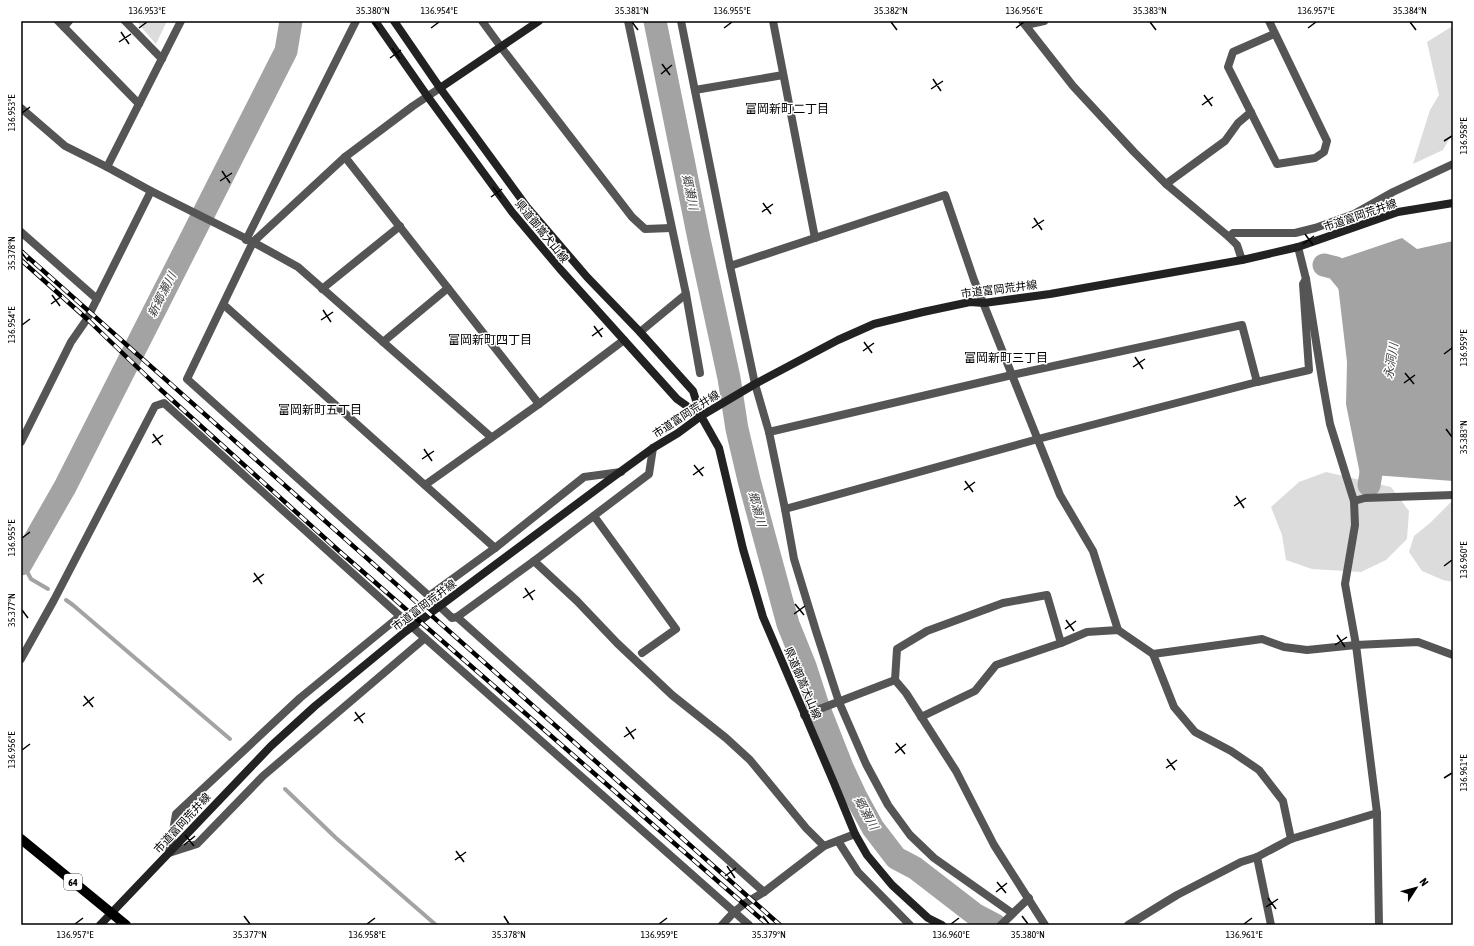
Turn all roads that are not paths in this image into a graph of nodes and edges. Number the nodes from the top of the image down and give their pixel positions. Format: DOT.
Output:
graph roads {
  1 [pos="125,21"];
  2 [pos="181,21"];
  3 [pos="356,21"];
  4 [pos="375,21"];
  5 [pos="394,21"];
  6 [pos="482,21"];
  7 [pos="539,21"];
  8 [pos="628,21"];
  9 [pos="681,21"];
  10 [pos="773,21"];
  11 [pos="1044,21"];
  12 [pos="1269,21"];
  13 [pos="63,23"];
  14 [pos="1024,23"];
  15 [pos="1274,34"];
  16 [pos="500,47"];
  17 [pos="162,59"];
  18 [pos="783,75"];
  19 [pos="440,88"];
  20 [pos="695,90"];
  21 [pos="428,97"];
  22 [pos="140,104"];
  23 [pos="21,108"];
  24 [pos="1251,112"];
  25 [pos="345,157"];
  26 [pos="1453,164"];
  27 [pos="107,167"];
  28 [pos="1166,184"];
  29 [pos="151,191"];
  30 [pos="1453,203"];
  31 [pos="400,226"];
  32 [pos="671,228"];
  33 [pos="21,232"];
  34 [pos="1229,237"];
  35 [pos="814,238"];
  36 [pos="250,241"];
  37 [pos="1298,247"];
  38 [pos="1242,260"];
  39 [pos="730,266"];
  40 [pos="1306,279"];
  41 [pos="448,288"];
  42 [pos="322,289"];
  43 [pos="686,294"];
  44 [pos="97,299"];
  45 [pos="984,303"];
  46 [pos="224,305"];
  47 [pos="640,332"];
  48 [pos="624,340"];
  49 [pos="383,342"];
  50 [pos="700,373"];
  51 [pos="1012,375"];
  52 [pos="1257,382"];
  53 [pos="755,384"];
  54 [pos="539,404"];
  55 [pos="701,416"];
  56 [pos="768,432"];
  57 [pos="491,437"];
  58 [pos="1038,439"];
  59 [pos="21,442"];
  60 [pos="653,448"];
  61 [pos="621,472"];
  62 [pos="425,485"];
  63 [pos="1453,495"];
  64 [pos="1354,501"];
  65 [pos="785,509"];
  66 [pos="594,516"];
  67 [pos="495,548"];
  68 [pos="534,561"];
  69 [pos="429,596"];
  70 [pos="400,616"];
  71 [pos="457,617"];
  72 [pos="1118,630"];
  73 [pos="425,638"];
  74 [pos="1061,643"];
  75 [pos="1356,645"];
  76 [pos="642,653"];
  77 [pos="1154,654"];
  78 [pos="1453,655"];
  79 [pos="21,659"];
  80 [pos="895,680"];
  81 [pos="839,702"];
  82 [pos="804,715"];
  83 [pos="921,717"];
  84 [pos="1377,812"];
  85 [pos="855,834"];
  86 [pos="21,839"];
  87 [pos="1291,839"];
  88 [pos="838,841"];
  89 [pos="824,846"];
  90 [pos="169,853"];
  91 [pos="1257,857"];
  92 [pos="764,892"];
  93 [pos="1029,898"];
  94 [pos="734,912"];
  95 [pos="112,913"];
  96 [pos="1012,913"];
  97 [pos="1002,923"];
  98 [pos="100,925"];
  99 [pos="126,925"];
  100 [pos="722,925"];
  101 [pos="749,925"];
  102 [pos="910,925"];
  103 [pos="942,925"];
  104 [pos="1045,925"];
  105 [pos="1128,925"];
  106 [pos="1271,925"];
  107 [pos="1379,925"];
  1 -- 17 [label="street"];
  2 -- 17 [label="street"];
  3 -- 36 [label="street"];
  4 -- 21 [label="street, 県道御嵩犬山線"];
  5 -- 19 [label="street, 県道御嵩犬山線"];
  6 -- 16 [label="street"];
  7 -- 16 [label="street"];
  8 -- 32 [label="street"];
  9 -- 20 [label="street"];
  10 -- 18 [label="street"];
  11 -- 14 [label="street"];
  12 -- 15 [label="street"];
  13 -- 22 [label="street"];
  14 -- 28 [label="street"];
  15 -- 24 [label="street"];
  15 -- 24 [label="street"];
  16 -- 19 [label="street"];
  16 -- 32 [label="street"];
  17 -- 22 [label="street"];
  18 -- 20 [label="street"];
  18 -- 35 [label="street"];
  19 -- 21 [label="street"];
  19 -- 47 [label="street, 県道御嵩犬山線"];
  20 -- 39 [label="street"];
  21 -- 25 [label="street"];
  21 -- 48 [label="street, 県道御嵩犬山線"];
  22 -- 27 [label="street"];
  23 -- 27 [label="street"];
  24 -- 28 [label="street"];
  25 -- 31 [label="street"];
  25 -- 36 [label="street"];
  26 -- 34 [label="street"];
  27 -- 29 [label="street"];
  28 -- 34 [label="street"];
  29 -- 36 [label="street"];
  29 -- 44 [label="street"];
  30 -- 37 [label="street, 市道富岡荒井線"];
  31 -- 41 [label="street"];
  31 -- 42 [label="street"];
  32 -- 43 [label="street"];
  33 -- 44 [label="street"];
  34 -- 38 [label="street"];
  35 -- 39 [label="street"];
  35 -- 45 [label="street"];
  36 -- 42 [label="street"];
  36 -- 46 [label="street"];
  37 -- 38 [label="street, 市道富岡荒井線"];
  37 -- 40 [label="street"];
  38 -- 45 [label="street, 市道富岡荒井線"];
  39 -- 53 [label="street"];
  40 -- 52 [label="street"];
  40 -- 64 [label="street"];
  41 -- 49 [label="street"];
  41 -- 54 [label="street"];
  42 -- 49 [label="street"];
  43 -- 47 [label="street"];
  43 -- 50 [label="street"];
  44 -- 59 [label="street"];
  45 -- 51 [label="street"];
  45 -- 53 [label="street, 市道富岡荒井線"];
  46 -- 62 [label="street"];
  46 -- 69 [label="street"];
  47 -- 55 [label="street, 県道御嵩犬山線"];
  48 -- 54 [label="street"];
  48 -- 55 [label="street, 県道御嵩犬山線"];
  49 -- 57 [label="street"];
  51 -- 52 [label="street"];
  51 -- 56 [label="street"];
  51 -- 58 [label="street"];
  52 -- 58 [label="street"];
  53 -- 55 [label="street, 市道富岡荒井線"];
  53 -- 56 [label="street"];
  54 -- 57 [label="street"];
  55 -- 60 [label="street, 市道富岡荒井線"];
  55 -- 82 [label="street, 県道御嵩犬山線"];
  56 -- 65 [label="street"];
  57 -- 62 [label="street"];
  58 -- 65 [label="street"];
  58 -- 72 [label="street"];
  60 -- 61 [label="street, 市道富岡荒井線"];
  60 -- 66 [label="street"];
  61 -- 67 [label="street"];
  61 -- 90 [label="street, 市道富岡荒井線"];
  62 -- 67 [label="street"];
  63 -- 64 [label="street"];
  64 -- 75 [label="street"];
  65 -- 81 [label="street"];
  66 -- 68 [label="street"];
  66 -- 76 [label="street"];
  67 -- 69 [label="street"];
  68 -- 71 [label="street"];
  68 -- 89 [label="street"];
  69 -- 71 [label="street"];
  70 -- 73 [label="street"];
  70 -- 79 [label="street"];
  70 -- 90 [label="street"];
  71 -- 92 [label="street"];
  72 -- 74 [label="street"];
  72 -- 77 [label="street"];
  73 -- 90 [label="street"];
  73 -- 94 [label="street"];
  74 -- 80 [label="street"];
  74 -- 83 [label="street"];
  75 -- 77 [label="street"];
  75 -- 78 [label="street"];
  75 -- 84 [label="street"];
  77 -- 87 [label="street"];
  80 -- 81 [label="street"];
  80 -- 83 [label="street"];
  81 -- 82 [label="street"];
  81 -- 96 [label="street"];
  82 -- 85 [label="street, 県道御嵩犬山線"];
  83 -- 93 [label="street"];
  84 -- 87 [label="street"];
  84 -- 107 [label="street"];
  85 -- 88 [label="street"];
  85 -- 103 [label="street, 県道御嵩犬山線"];
  86 -- 95 [label="main road, 64"];
  87 -- 91 [label="street"];
  88 -- 89 [label="street"];
  88 -- 102 [label="street"];
  89 -- 92 [label="street"];
  90 -- 95 [label="street, 市道富岡荒井線"];
  91 -- 105 [label="street"];
  91 -- 106 [label="street"];
  92 -- 94 [label="street"];
  93 -- 96 [label="street"];
  93 -- 104 [label="street"];
  94 -- 100 [label="street"];
  94 -- 101 [label="street"];
  95 -- 98 [label="street, 市道富岡荒井線"];
  95 -- 99 [label="main road, 64"];
  96 -- 97 [label="street"];
}
